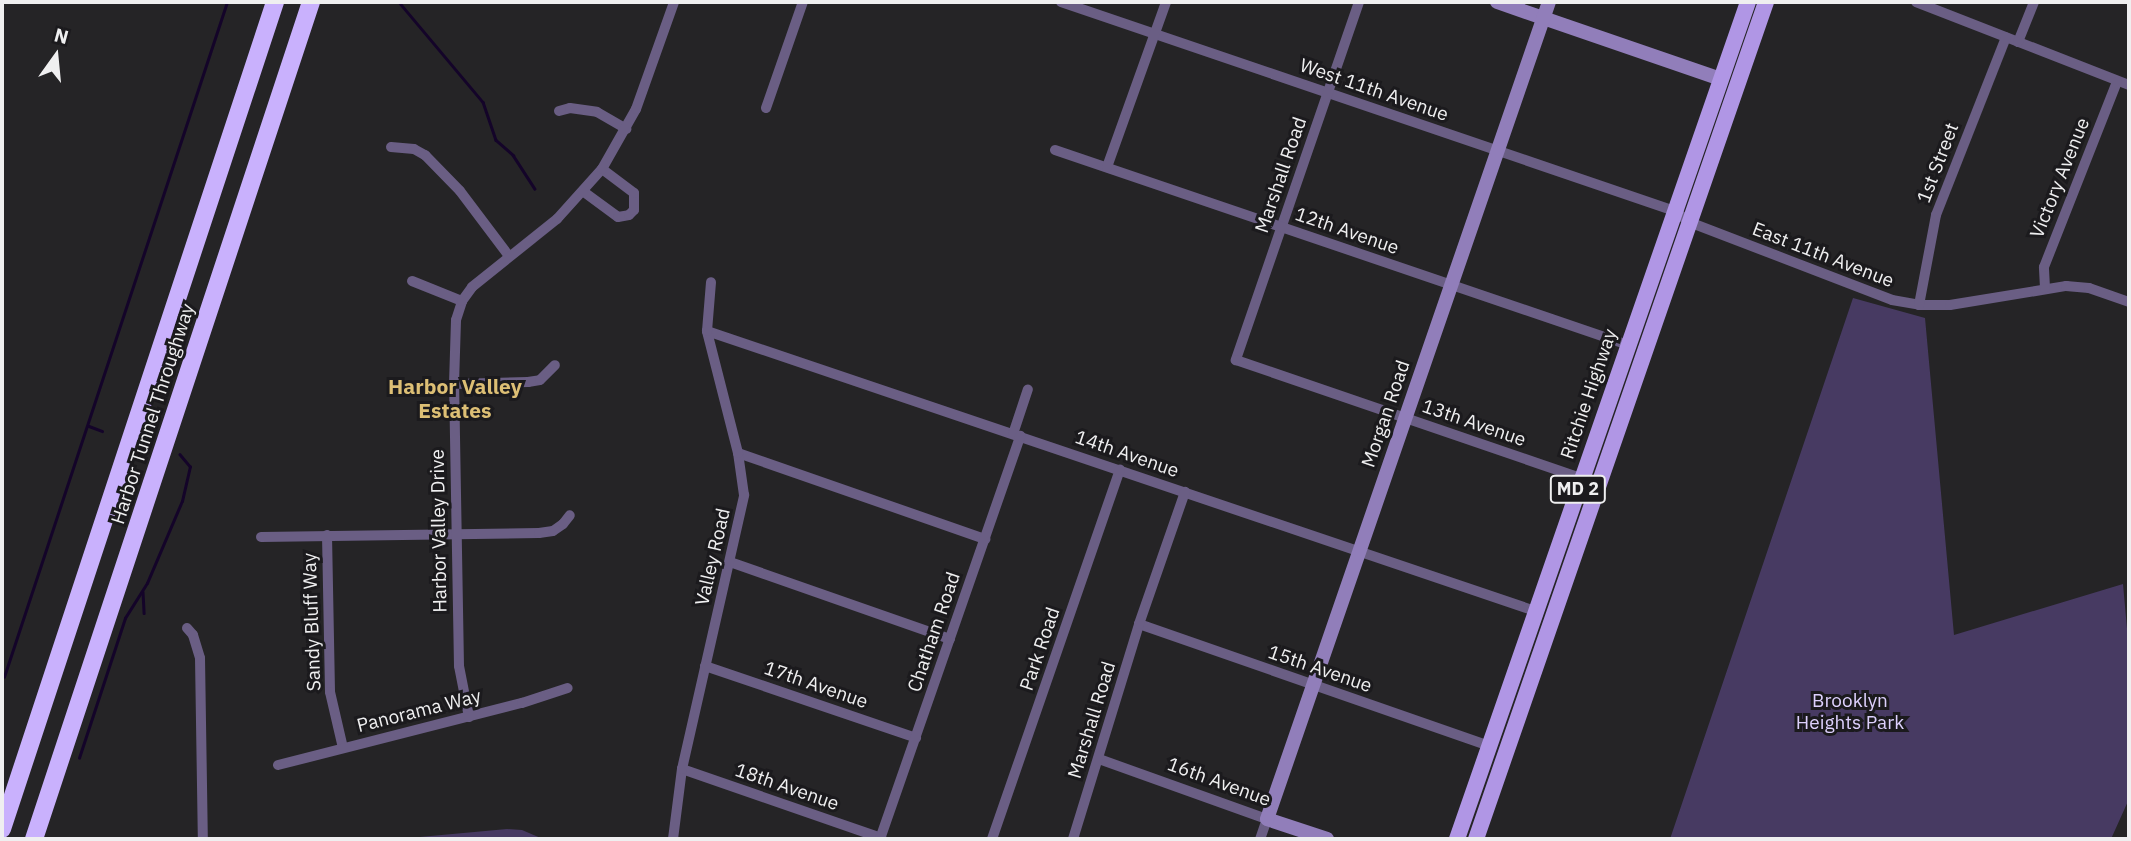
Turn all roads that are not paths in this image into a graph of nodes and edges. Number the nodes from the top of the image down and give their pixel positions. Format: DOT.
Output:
graph roads {
  1 [pos="275,2"];
  2 [pos="311,2"];
  3 [pos="674,2"];
  4 [pos="803,2"];
  5 [pos="1061,2"];
  6 [pos="1166,2"];
  7 [pos="1359,2"];
  8 [pos="1497,2"];
  9 [pos="1549,2"];
  10 [pos="1748,2"];
  11 [pos="1766,2"];
  12 [pos="1916,2"];
  13 [pos="2034,2"];
  14 [pos="1543,18"];
  15 [pos="1154,33"];
  16 [pos="2006,37"];
  17 [pos="2018,42"];
  18 [pos="1721,79"];
  19 [pos="2117,82"];
  20 [pos="2129,85"];
  21 [pos="1328,93"];
  22 [pos="766,108"];
  23 [pos="559,111"];
  24 [pos="626,129"];
  25 [pos="391,147"];
  26 [pos="1055,149"];
  27 [pos="1497,150"];
  28 [pos="1107,167"];
  29 [pos="602,169"];
  30 [pos="584,192"];
  31 [pos="1675,211"];
  32 [pos="1689,222"];
  33 [pos="1282,227"];
  34 [pos="509,256"];
  35 [pos="412,281"];
  36 [pos="711,282"];
  37 [pos="1451,284"];
  38 [pos="2045,288"];
  39 [pos="463,301"];
  40 [pos="2129,302"];
  41 [pos="1919,305"];
  42 [pos="707,331"];
  43 [pos="1628,345"];
  44 [pos="1236,360"];
  45 [pos="555,365"];
  46 [pos="454,384"];
  47 [pos="1028,389"];
  48 [pos="1405,418"];
  49 [pos="1016,435"];
  50 [pos="738,453"];
  51 [pos="1120,470"];
  52 [pos="1581,478"];
  53 [pos="1185,492"];
  54 [pos="570,515"];
  55 [pos="457,532"];
  56 [pos="327,535"];
  57 [pos="261,537"];
  58 [pos="985,539"];
  59 [pos="1359,551"];
  60 [pos="730,562"];
  61 [pos="1535,611"];
  62 [pos="1139,624"];
  63 [pos="187,628"];
  64 [pos="950,639"];
  65 [pos="705,666"];
  66 [pos="1312,685"];
  67 [pos="568,688"];
  68 [pos="469,717"];
  69 [pos="916,738"];
  70 [pos="1489,746"];
  71 [pos="343,748"];
  72 [pos="1099,759"];
  73 [pos="278,765"];
  74 [pos="682,769"];
  75 [pos="1267,819"];
  76 [pos="2,828"];
  77 [pos="34,839"];
  78 [pos="202,839"];
  79 [pos="673,839"];
  80 [pos="881,839"];
  81 [pos="992,839"];
  82 [pos="1073,839"];
  83 [pos="1260,839"];
  84 [pos="1327,839"];
  85 [pos="1457,839"];
  86 [pos="1476,839"];
  1 -- 76 [label="highway, Harbor Tunnel Throughway"];
  2 -- 77 [label="highway, Harbor Tunnel Throughway"];
  3 -- 24 [label="street, Harbor Valley Drive"];
  4 -- 22 [label="street"];
  5 -- 15 [label="street, West 11th Avenue"];
  6 -- 15 [label="street"];
  7 -- 21 [label="street, Marshall Road"];
  8 -- 14 [label="street"];
  9 -- 14 [label="street, Morgan Road"];
  10 -- 18 [label="main road, Ritchie Highway / MD 2"];
  11 -- 32 [label="main road, Ritchie Highway / MD 2"];
  12 -- 16 [label="street"];
  13 -- 17 [label="street"];
  14 -- 18 [label="street"];
  14 -- 27 [label="street, Morgan Road"];
  15 -- 21 [label="street, West 11th Avenue"];
  15 -- 28 [label="street"];
  16 -- 17 [label="street"];
  16 -- 41 [label="street, 1st Street"];
  17 -- 19 [label="street"];
  18 -- 31 [label="main road, Ritchie Highway / MD 2"];
  19 -- 20 [label="street"];
  19 -- 38 [label="street, Victory Avenue"];
  21 -- 27 [label="street, West 11th Avenue"];
  21 -- 33 [label="street, Marshall Road"];
  23 -- 24 [label="street"];
  24 -- 29 [label="street, Harbor Valley Drive"];
  25 -- 34 [label="street"];
  26 -- 28 [label="street, 12th Avenue"];
  27 -- 31 [label="street, West 11th Avenue"];
  27 -- 37 [label="street, Morgan Road"];
  28 -- 33 [label="street, 12th Avenue"];
  29 -- 30 [label="street, Harbor Valley Drive"];
  29 -- 30 [label="street"];
  30 -- 34 [label="street, Harbor Valley Drive"];
  31 -- 32 [label="street, East 11th Avenue"];
  31 -- 43 [label="main road, Ritchie Highway / MD 2"];
  32 -- 41 [label="street, East 11th Avenue"];
  32 -- 86 [label="main road, Ritchie Highway / MD 2"];
  33 -- 37 [label="street, 12th Avenue"];
  33 -- 44 [label="street, Marshall Road"];
  34 -- 39 [label="street, Harbor Valley Drive"];
  35 -- 39 [label="street"];
  36 -- 42 [label="street, Valley Road"];
  37 -- 43 [label="street, 12th Avenue"];
  37 -- 48 [label="street, Morgan Road"];
  38 -- 40 [label="street, East 11th Avenue"];
  38 -- 41 [label="street, East 11th Avenue"];
  39 -- 46 [label="street, Harbor Valley Drive"];
  42 -- 49 [label="street, 14th Avenue"];
  42 -- 50 [label="street, Valley Road"];
  43 -- 52 [label="main road, Ritchie Highway / MD 2"];
  44 -- 48 [label="street, 13th Avenue"];
  45 -- 46 [label="street"];
  46 -- 55 [label="street, Harbor Valley Drive"];
  47 -- 49 [label="street, Chatham Road"];
  48 -- 52 [label="street, 13th Avenue"];
  48 -- 59 [label="street, Morgan Road"];
  49 -- 51 [label="street, 14th Avenue"];
  49 -- 58 [label="street, Chatham Road"];
  50 -- 58 [label="street"];
  50 -- 60 [label="street, Valley Road"];
  51 -- 53 [label="street, 14th Avenue"];
  51 -- 81 [label="street, Park Road"];
  52 -- 61 [label="main road, Ritchie Highway / MD 2"];
  53 -- 59 [label="street, 14th Avenue"];
  53 -- 62 [label="street, Marshall Road"];
  54 -- 55 [label="street"];
  55 -- 56 [label="street"];
  55 -- 68 [label="street, Harbor Valley Drive"];
  56 -- 57 [label="street"];
  56 -- 71 [label="street, Sandy Bluff Way"];
  58 -- 64 [label="street, Chatham Road"];
  59 -- 61 [label="street, 14th Avenue"];
  59 -- 66 [label="street, Morgan Road"];
  60 -- 64 [label="street"];
  60 -- 65 [label="street, Valley Road"];
  61 -- 70 [label="main road, Ritchie Highway / MD 2"];
  62 -- 66 [label="street, 15th Avenue"];
  62 -- 72 [label="street, Marshall Road"];
  63 -- 78 [label="street"];
  64 -- 69 [label="street, Chatham Road"];
  65 -- 69 [label="street, 17th Avenue"];
  65 -- 74 [label="street, Valley Road"];
  66 -- 70 [label="street, 15th Avenue"];
  66 -- 75 [label="street, Morgan Road"];
  67 -- 68 [label="street, Panorama Way"];
  68 -- 71 [label="street, Panorama Way"];
  69 -- 80 [label="street, Chatham Road"];
  70 -- 85 [label="main road, Ritchie Highway / MD 2"];
  71 -- 73 [label="street, Panorama Way"];
  72 -- 75 [label="street, 16th Avenue"];
  72 -- 82 [label="street, Marshall Road"];
  74 -- 79 [label="street, Valley Road"];
  74 -- 80 [label="street, 18th Avenue"];
  75 -- 83 [label="street, Morgan Road"];
  75 -- 84 [label="street, 16th Avenue"];
}
